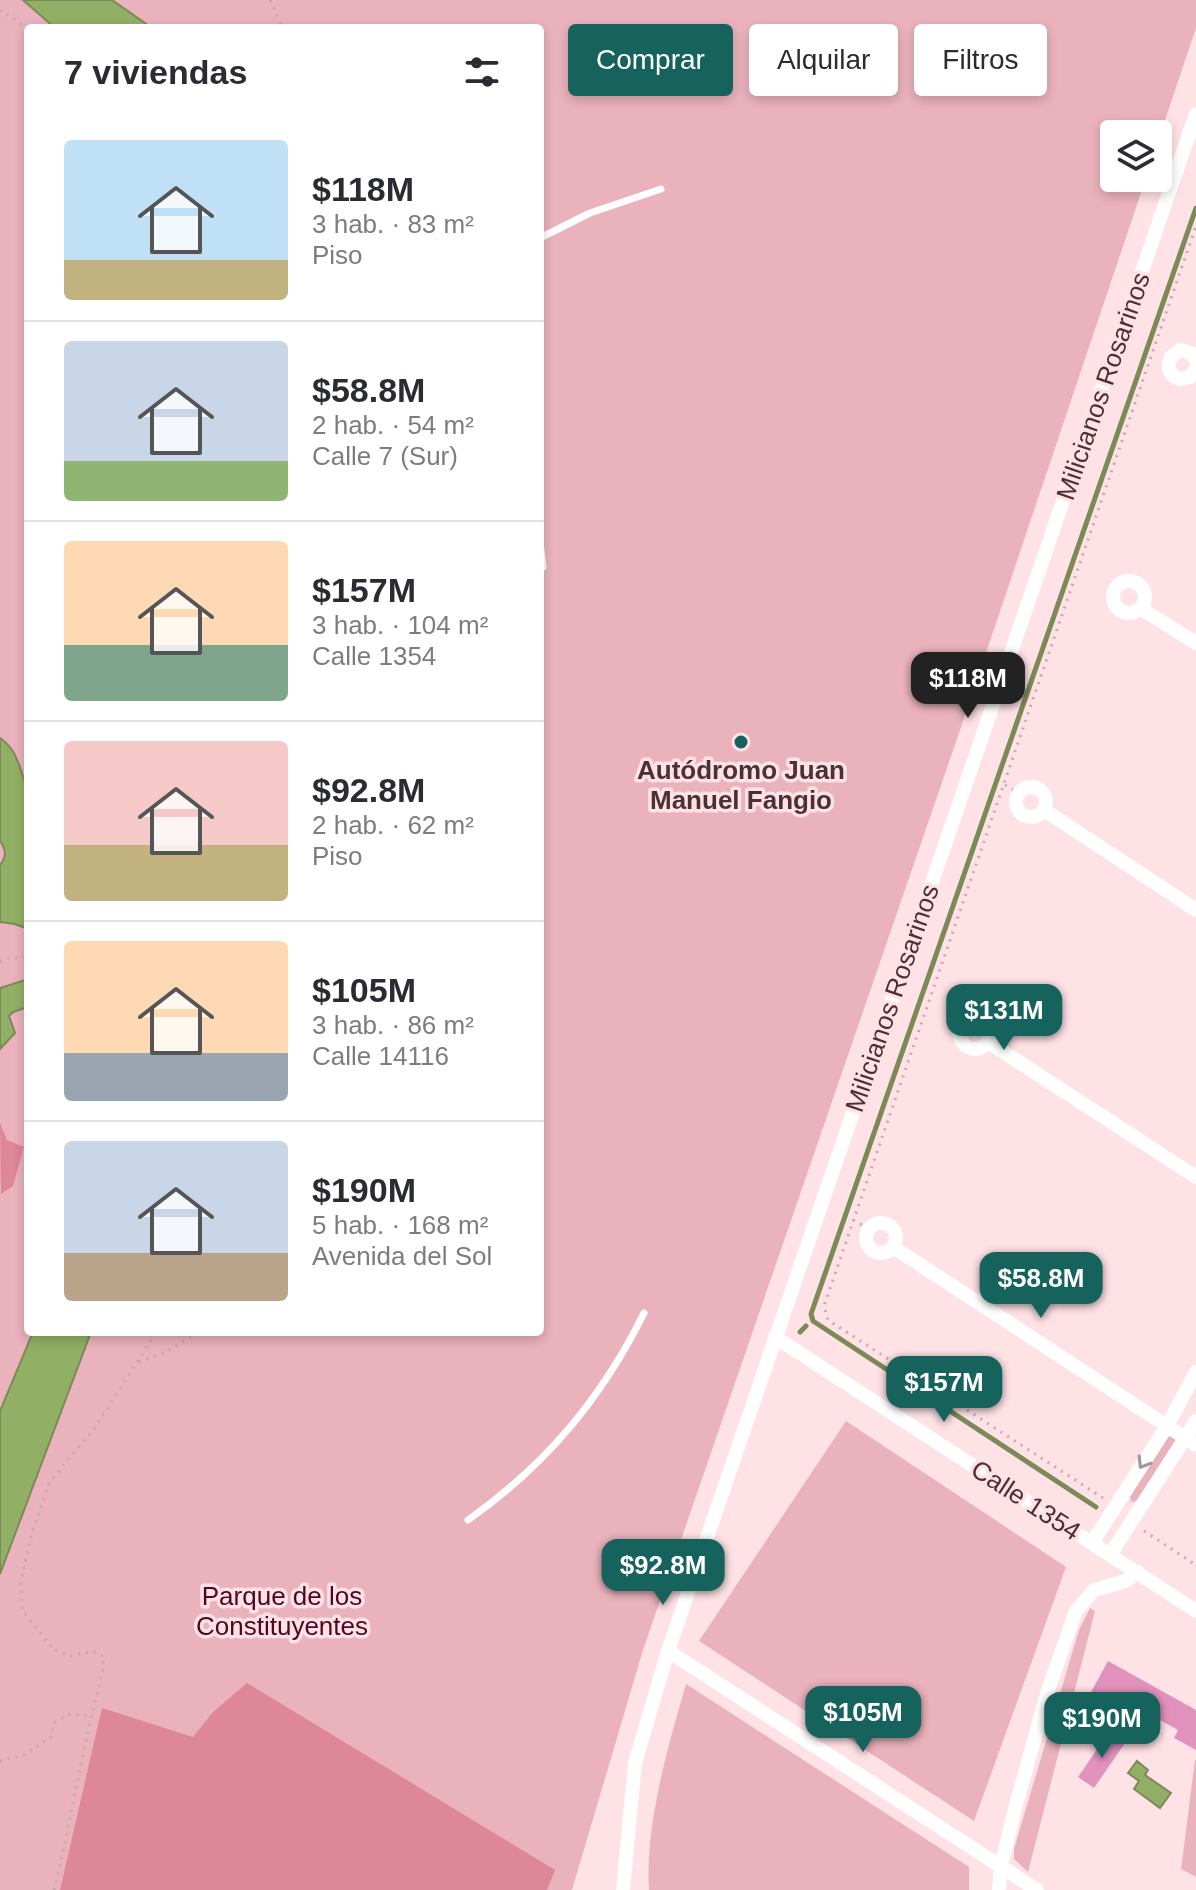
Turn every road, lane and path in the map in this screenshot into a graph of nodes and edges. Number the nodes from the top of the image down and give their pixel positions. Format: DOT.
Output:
graph roads {
  1 [pos="270,0"];
  2 [pos="0,10"];
  3 [pos="281,24"];
  4 [pos="24,26"];
  5 [pos="1196,114"];
  6 [pos="661,189"];
  7 [pos="1196,226"];
  8 [pos="544,236"];
  9 [pos="1140,608"];
  10 [pos="1196,643"];
  11 [pos="1004,784"];
  12 [pos="1019,794"];
  13 [pos="1044,810"];
  14 [pos="1196,910"];
  15 [pos="24,957"];
  16 [pos="0,962"];
  17 [pos="988,1042"];
  18 [pos="1196,1177"];
  19 [pos="853,1220"];
  20 [pos="869,1229"];
  21 [pos="893,1247"];
  22 [pos="644,1313"];
  23 [pos="154,1336"];
  24 [pos="192,1336"];
  25 [pos="775,1337"];
  26 [pos="139,1362"];
  27 [pos="1196,1372"];
  28 [pos="1196,1421"];
  29 [pos="1167,1426"];
  30 [pos="1191,1441"];
  31 [pos="1106,1498"];
  32 [pos="468,1520"];
  33 [pos="1143,1528"];
  34 [pos="1092,1543"];
  35 [pos="1110,1555"];
  36 [pos="1196,1565"];
  37 [pos="1138,1572"];
  38 [pos="1196,1611"];
  39 [pos="668,1651"];
  40 [pos="91,1716"];
  41 [pos="0,1761"];
  42 [pos="1001,1866"];
  43 [pos="54,1890"];
  44 [pos="623,1890"];
  45 [pos="999,1890"];
  46 [pos="1037,1890"];
  1 -- 3 [label="path"];
  2 -- 4 [label="path"];
  5 -- 25 [label="street, Milicianos Rosarinos"];
  6 -- 8 [label="lane"];
  7 -- 11 [label="path"];
  9 -- 10 [label="street"];
  11 -- 12 [label="path"];
  11 -- 19 [label="path"];
  12 -- 13 [label="street"];
  12 -- 13 [label="street"];
  13 -- 14 [label="street"];
  15 -- 16 [label="path"];
  17 -- 18 [label="street"];
  19 -- 20 [label="path"];
  19 -- 31 [label="path"];
  20 -- 21 [label="street"];
  20 -- 21 [label="street"];
  21 -- 29 [label="street"];
  22 -- 32 [label="lane"];
  23 -- 26 [label="path"];
  24 -- 26 [label="path"];
  25 -- 34 [label="street, Calle 1354"];
  25 -- 39 [label="street, Milicianos Rosarinos"];
  26 -- 40 [label="path"];
  27 -- 29 [label="street"];
  28 -- 30 [label="street"];
  29 -- 30 [label="street"];
  29 -- 34 [label="street, one-way"];
  30 -- 35 [label="street"];
  33 -- 36 [label="path"];
  34 -- 35 [label="street, Calle 1354"];
  35 -- 37 [label="street, Calle 1354"];
  37 -- 38 [label="street, Calle 1354"];
  37 -- 42 [label="street"];
  39 -- 42 [label="street"];
  39 -- 44 [label="street, Milicianos Rosarinos"];
  40 -- 41 [label="path"];
  40 -- 43 [label="path"];
  42 -- 45 [label="street"];
  42 -- 46 [label="street"];
}
